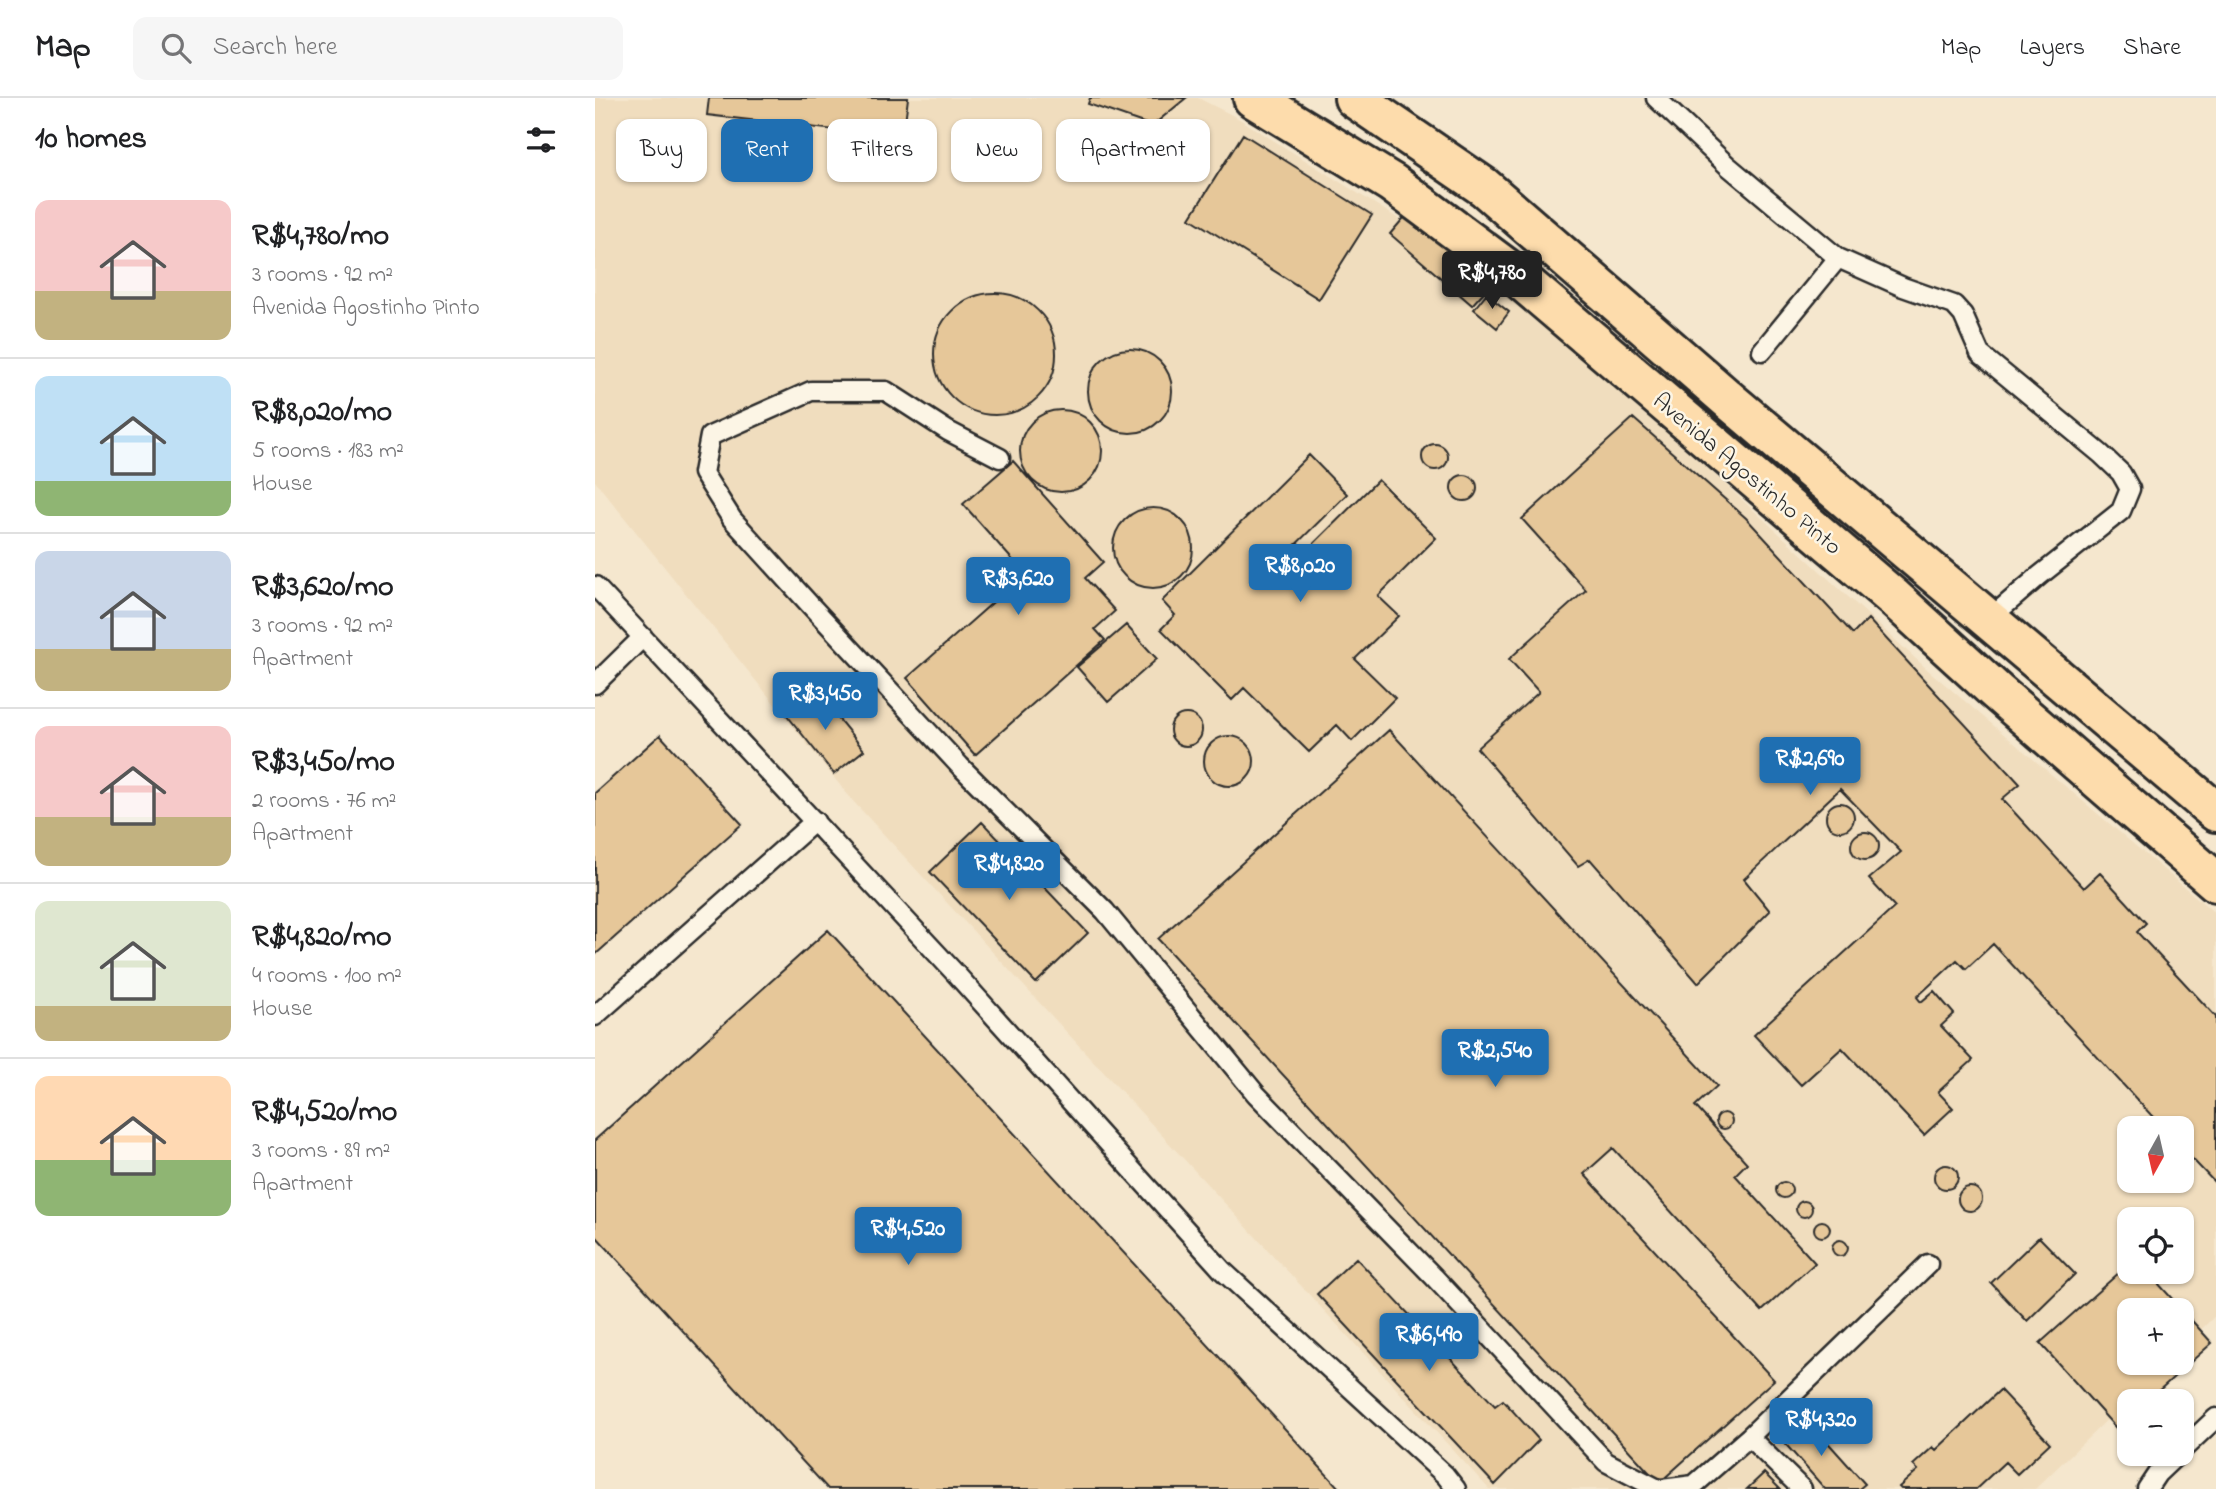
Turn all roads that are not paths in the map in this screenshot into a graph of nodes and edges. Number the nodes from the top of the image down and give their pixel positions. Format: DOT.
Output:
graph roads {
  1 [pos="1253,98"];
  2 [pos="1354,98"];
  3 [pos="1656,98"];
  4 [pos="1838,258"];
  5 [pos="1762,351"];
  6 [pos="1000,457"];
  7 [pos="595,586"];
  8 [pos="1988,620"];
  9 [pos="643,637"];
  10 [pos="595,684"];
  11 [pos="2216,813"];
  12 [pos="815,821"];
  13 [pos="2216,882"];
  14 [pos="595,1016"];
  15 [pos="1928,1264"];
  16 [pos="2216,1418"];
  17 [pos="1749,1437"];
  18 [pos="2194,1439"];
  19 [pos="2165,1466"];
  20 [pos="1456,1489"];
  21 [pos="1660,1489"];
  22 [pos="1802,1489"];
  23 [pos="2147,1489"];
  1 -- 13 [label="main road, Avenida Agostinho Pinto"];
  2 -- 8 [label="main road, Avenida Agostinho Pinto"];
  3 -- 4 [label="lane"];
  4 -- 5 [label="lane"];
  4 -- 8 [label="lane"];
  6 -- 21 [label="lane"];
  7 -- 9 [label="lane"];
  8 -- 11 [label="main road, Avenida Agostinho Pinto"];
  9 -- 10 [label="lane"];
  9 -- 12 [label="lane"];
  12 -- 14 [label="lane"];
  12 -- 20 [label="lane"];
  15 -- 17 [label="lane"];
  16 -- 18 [label="lane"];
  17 -- 21 [label="lane"];
  17 -- 22 [label="lane"];
  19 -- 23 [label="lane"];
}
